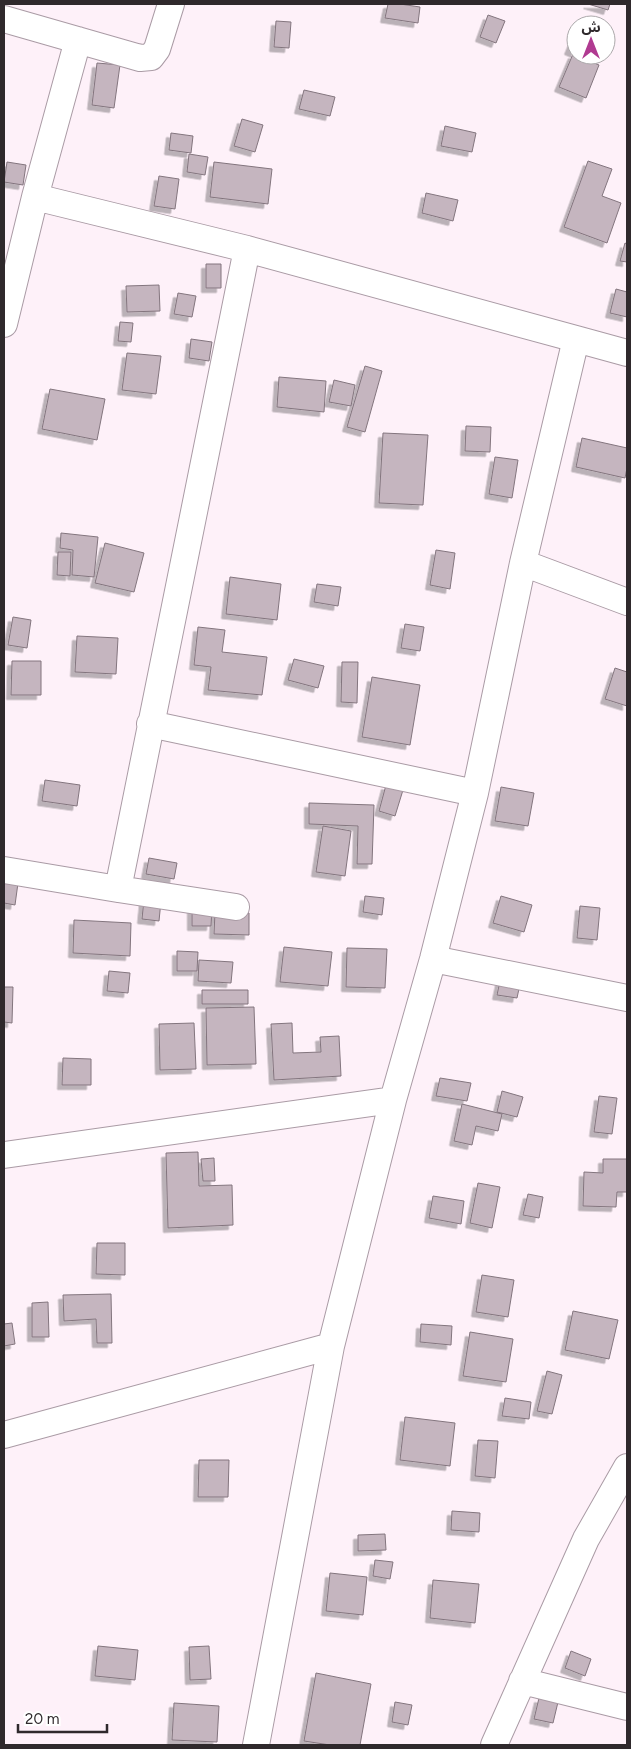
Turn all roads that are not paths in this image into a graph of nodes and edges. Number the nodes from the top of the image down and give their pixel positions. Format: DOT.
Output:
graph roads {
  1 [pos="171,4"];
  2 [pos="4,19"];
  3 [pos="78,40"];
  4 [pos="35,198"];
  5 [pos="246,249"];
  6 [pos="4,324"];
  7 [pos="576,339"];
  8 [pos="627,353"];
  9 [pos="523,564"];
  10 [pos="627,602"];
  11 [pos="150,724"];
  12 [pos="475,793"];
  13 [pos="4,870"];
  14 [pos="118,889"];
  15 [pos="236,907"];
  16 [pos="433,960"];
  17 [pos="627,998"];
  18 [pos="393,1100"];
  19 [pos="4,1155"];
  20 [pos="331,1346"];
  21 [pos="4,1435"];
  22 [pos="627,1466"];
  23 [pos="522,1681"];
  24 [pos="627,1707"];
  25 [pos="256,1745"];
  26 [pos="494,1745"];
  1 -- 3 [label="street"];
  2 -- 3 [label="street"];
  3 -- 4 [label="street"];
  4 -- 5 [label="street"];
  4 -- 6 [label="street"];
  5 -- 7 [label="street"];
  5 -- 11 [label="street"];
  7 -- 8 [label="street"];
  7 -- 9 [label="street"];
  9 -- 10 [label="street"];
  9 -- 12 [label="street"];
  11 -- 12 [label="street"];
  11 -- 14 [label="street"];
  12 -- 16 [label="street"];
  13 -- 14 [label="street"];
  14 -- 15 [label="street"];
  16 -- 17 [label="street"];
  16 -- 18 [label="street"];
  18 -- 19 [label="street"];
  18 -- 20 [label="street"];
  20 -- 21 [label="street"];
  20 -- 25 [label="street"];
  22 -- 23 [label="street"];
  23 -- 24 [label="street"];
  23 -- 26 [label="street"];
}
